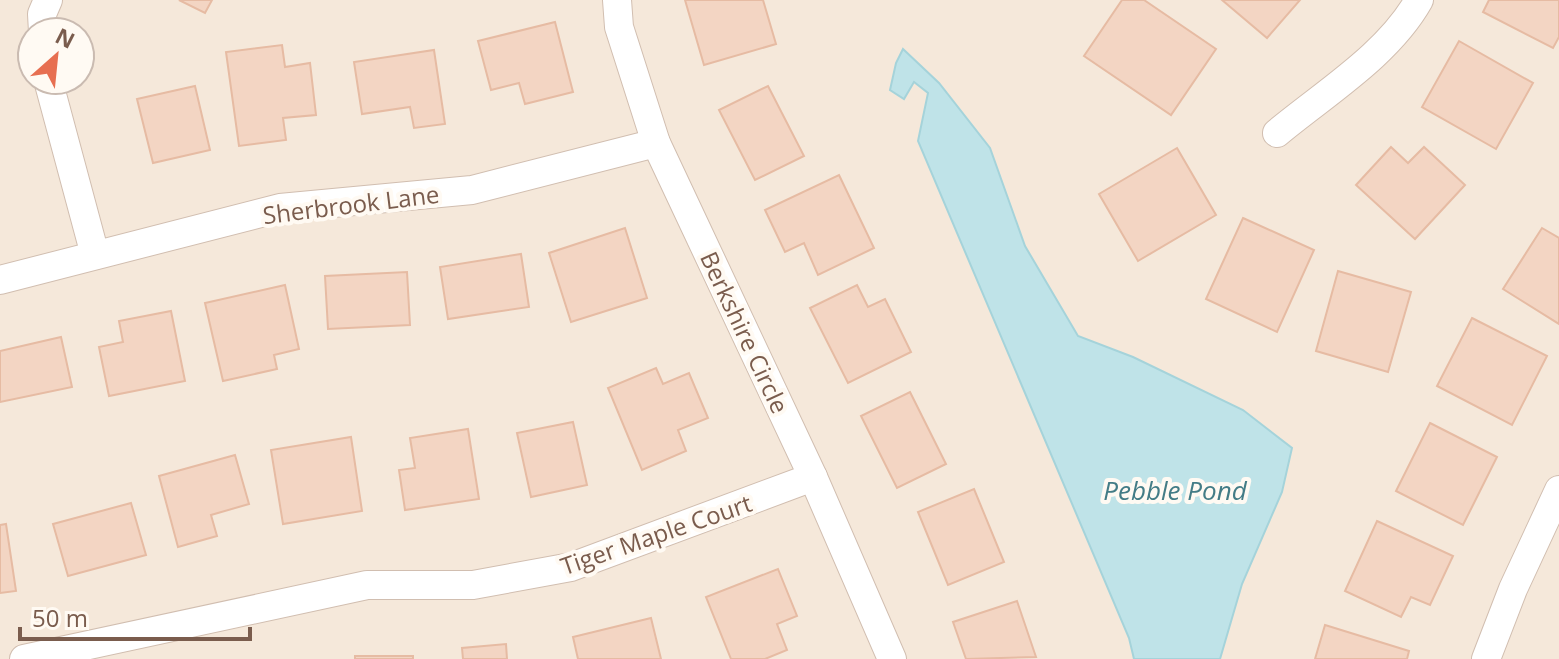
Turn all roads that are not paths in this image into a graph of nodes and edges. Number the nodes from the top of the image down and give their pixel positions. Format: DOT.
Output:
graph roads {
  1 [pos="617,0"];
  2 [pos="1419,0"];
  3 [pos="52,96"];
  4 [pos="1277,133"];
  5 [pos="656,143"];
  6 [pos="95,255"];
  7 [pos="0,280"];
  8 [pos="813,477"];
  9 [pos="1559,490"];
  10 [pos="24,659"];
  11 [pos="892,659"];
  12 [pos="1486,659"];
  1 -- 5 [label="street, Berkshire Circle"];
  2 -- 4 [label="street"];
  3 -- 6 [label="street"];
  5 -- 6 [label="street, Sherbrook Lane"];
  5 -- 8 [label="street, Berkshire Circle"];
  6 -- 7 [label="street, Sherbrook Lane"];
  8 -- 10 [label="street, Tiger Maple Court"];
  8 -- 11 [label="street, Berkshire Circle"];
  9 -- 12 [label="street"];
}
